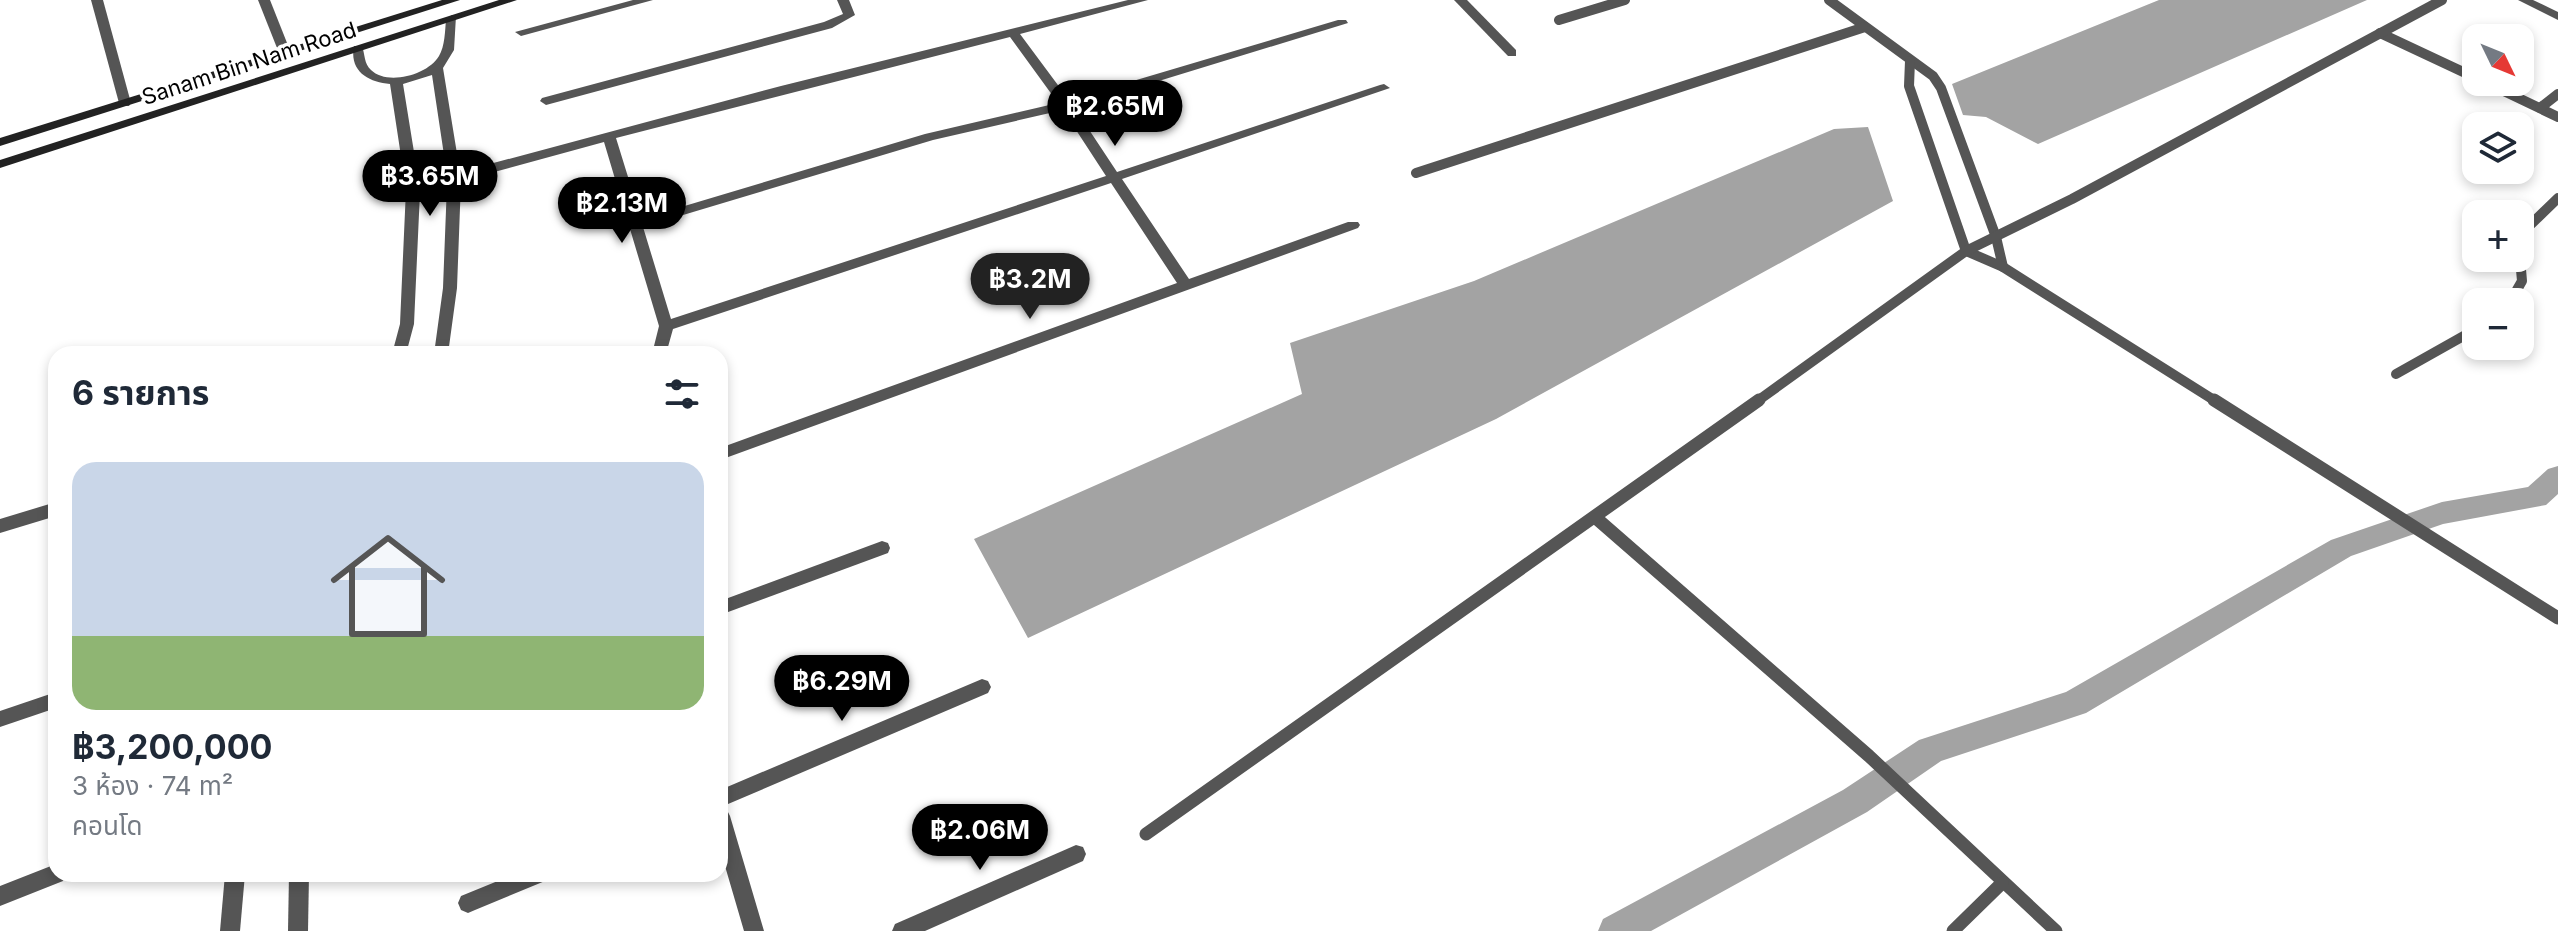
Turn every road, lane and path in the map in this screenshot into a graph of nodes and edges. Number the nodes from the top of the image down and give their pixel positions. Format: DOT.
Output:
graph roads {
  1 [pos="97,0"];
  2 [pos="264,0"];
  3 [pos="454,0"];
  4 [pos="511,0"];
  5 [pos="647,0"];
  6 [pos="843,0"];
  7 [pos="1142,0"];
  8 [pos="1460,0"];
  9 [pos="1625,0"];
  10 [pos="1829,0"];
  11 [pos="2442,0"];
  12 [pos="2524,0"];
  13 [pos="432,3"];
  14 [pos="2558,16"];
  15 [pos="452,19"];
  16 [pos="1559,20"];
  17 [pos="1342,23"];
  18 [pos="1865,27"];
  19 [pos="521,32"];
  20 [pos="1013,33"];
  21 [pos="2380,33"];
  22 [pos="358,49"];
  23 [pos="285,53"];
  24 [pos="1512,53"];
  25 [pos="1910,61"];
  26 [pos="437,68"];
  27 [pos="2462,71"];
  28 [pos="396,81"];
  29 [pos="1384,88"];
  30 [pos="2558,94"];
  31 [pos="2515,96"];
  32 [pos="546,101"];
  33 [pos="125,103"];
  34 [pos="1066,105"];
  35 [pos="2540,108"];
  36 [pos="2558,117"];
  37 [pos="609,135"];
  38 [pos="0,142"];
  39 [pos="0,164"];
  40 [pos="1416,173"];
  41 [pos="454,177"];
  42 [pos="1113,179"];
  43 [pos="413,189"];
  44 [pos="2558,198"];
  45 [pos="2534,221"];
  46 [pos="636,225"];
  47 [pos="1353,225"];
  48 [pos="1996,237"];
  49 [pos="1966,251"];
  50 [pos="2003,267"];
  51 [pos="1185,285"];
  52 [pos="666,326"];
  53 [pos="2462,337"];
  54 [pos="401,346"];
  55 [pos="442,346"];
  56 [pos="661,346"];
  57 [pos="2396,374"];
  58 [pos="728,451"];
  59 [pos="48,511"];
  60 [pos="1596,518"];
  61 [pos="0,526"];
  62 [pos="882,548"];
  63 [pos="728,605"];
  64 [pos="2558,618"];
  65 [pos="982,687"];
  66 [pos="48,703"];
  67 [pos="0,719"];
  68 [pos="728,796"];
  69 [pos="1146,834"];
  70 [pos="728,843"];
  71 [pos="1076,854"];
  72 [pos="48,877"];
  73 [pos="234,882"];
  74 [pos="299,882"];
  75 [pos="519,882"];
  76 [pos="2002,883"];
  77 [pos="0,896"];
  78 [pos="468,903"];
  79 [pos="230,931"];
  80 [pos="298,931"];
  81 [pos="754,931"];
  82 [pos="902,931"];
  83 [pos="1953,931"];
  84 [pos="2056,931"];
  1 -- 33 [label="street"];
  2 -- 23 [label="street"];
  3 -- 13 [label="main road, Sanam Bin Nam Road"];
  4 -- 15 [label="main road, Sanam Bin Nam Road"];
  5 -- 19 [label="street"];
  6 -- 32 [label="street"];
  7 -- 20 [label="street"];
  8 -- 24 [label="street"];
  9 -- 16 [label="lane"];
  10 -- 18 [label="lane"];
  11 -- 21 [label="lane"];
  12 -- 14 [label="street"];
  13 -- 23 [label="main road, Sanam Bin Nam Road"];
  15 -- 22 [label="main road, Sanam Bin Nam Road"];
  15 -- 26 [label="street"];
  17 -- 34 [label="street"];
  18 -- 25 [label="lane"];
  18 -- 40 [label="lane"];
  20 -- 34 [label="street"];
  20 -- 37 [label="street"];
  21 -- 27 [label="lane"];
  21 -- 48 [label="lane"];
  22 -- 28 [label="street"];
  22 -- 39 [label="main road, Sanam Bin Nam Road"];
  23 -- 33 [label="main road, Sanam Bin Nam Road"];
  25 -- 48 [label="lane"];
  25 -- 49 [label="lane"];
  26 -- 28 [label="street"];
  26 -- 41 [label="street"];
  28 -- 43 [label="street"];
  29 -- 42 [label="street"];
  30 -- 35 [label="lane"];
  31 -- 35 [label="lane"];
  33 -- 38 [label="main road, Sanam Bin Nam Road"];
  34 -- 42 [label="street"];
  34 -- 46 [label="street"];
  35 -- 36 [label="lane"];
  37 -- 41 [label="street"];
  37 -- 46 [label="street"];
  41 -- 43 [label="street"];
  41 -- 55 [label="street"];
  42 -- 51 [label="street"];
  42 -- 52 [label="street"];
  43 -- 54 [label="street"];
  44 -- 45 [label="lane"];
  46 -- 52 [label="street"];
  47 -- 51 [label="street"];
  48 -- 49 [label="lane"];
  48 -- 50 [label="lane"];
  49 -- 50 [label="lane"];
  49 -- 60 [label="lane"];
  50 -- 64 [label="lane"];
  51 -- 58 [label="street"];
  52 -- 56 [label="street"];
  53 -- 57 [label="lane"];
  59 -- 61 [label="street"];
  60 -- 69 [label="lane"];
  60 -- 76 [label="lane"];
  62 -- 63 [label="street"];
  65 -- 68 [label="street"];
  66 -- 67 [label="street"];
  70 -- 81 [label="street"];
  71 -- 82 [label="street"];
  72 -- 77 [label="street"];
  73 -- 79 [label="street"];
  74 -- 80 [label="street"];
  75 -- 78 [label="street"];
  76 -- 83 [label="lane"];
  76 -- 84 [label="lane"];
}
